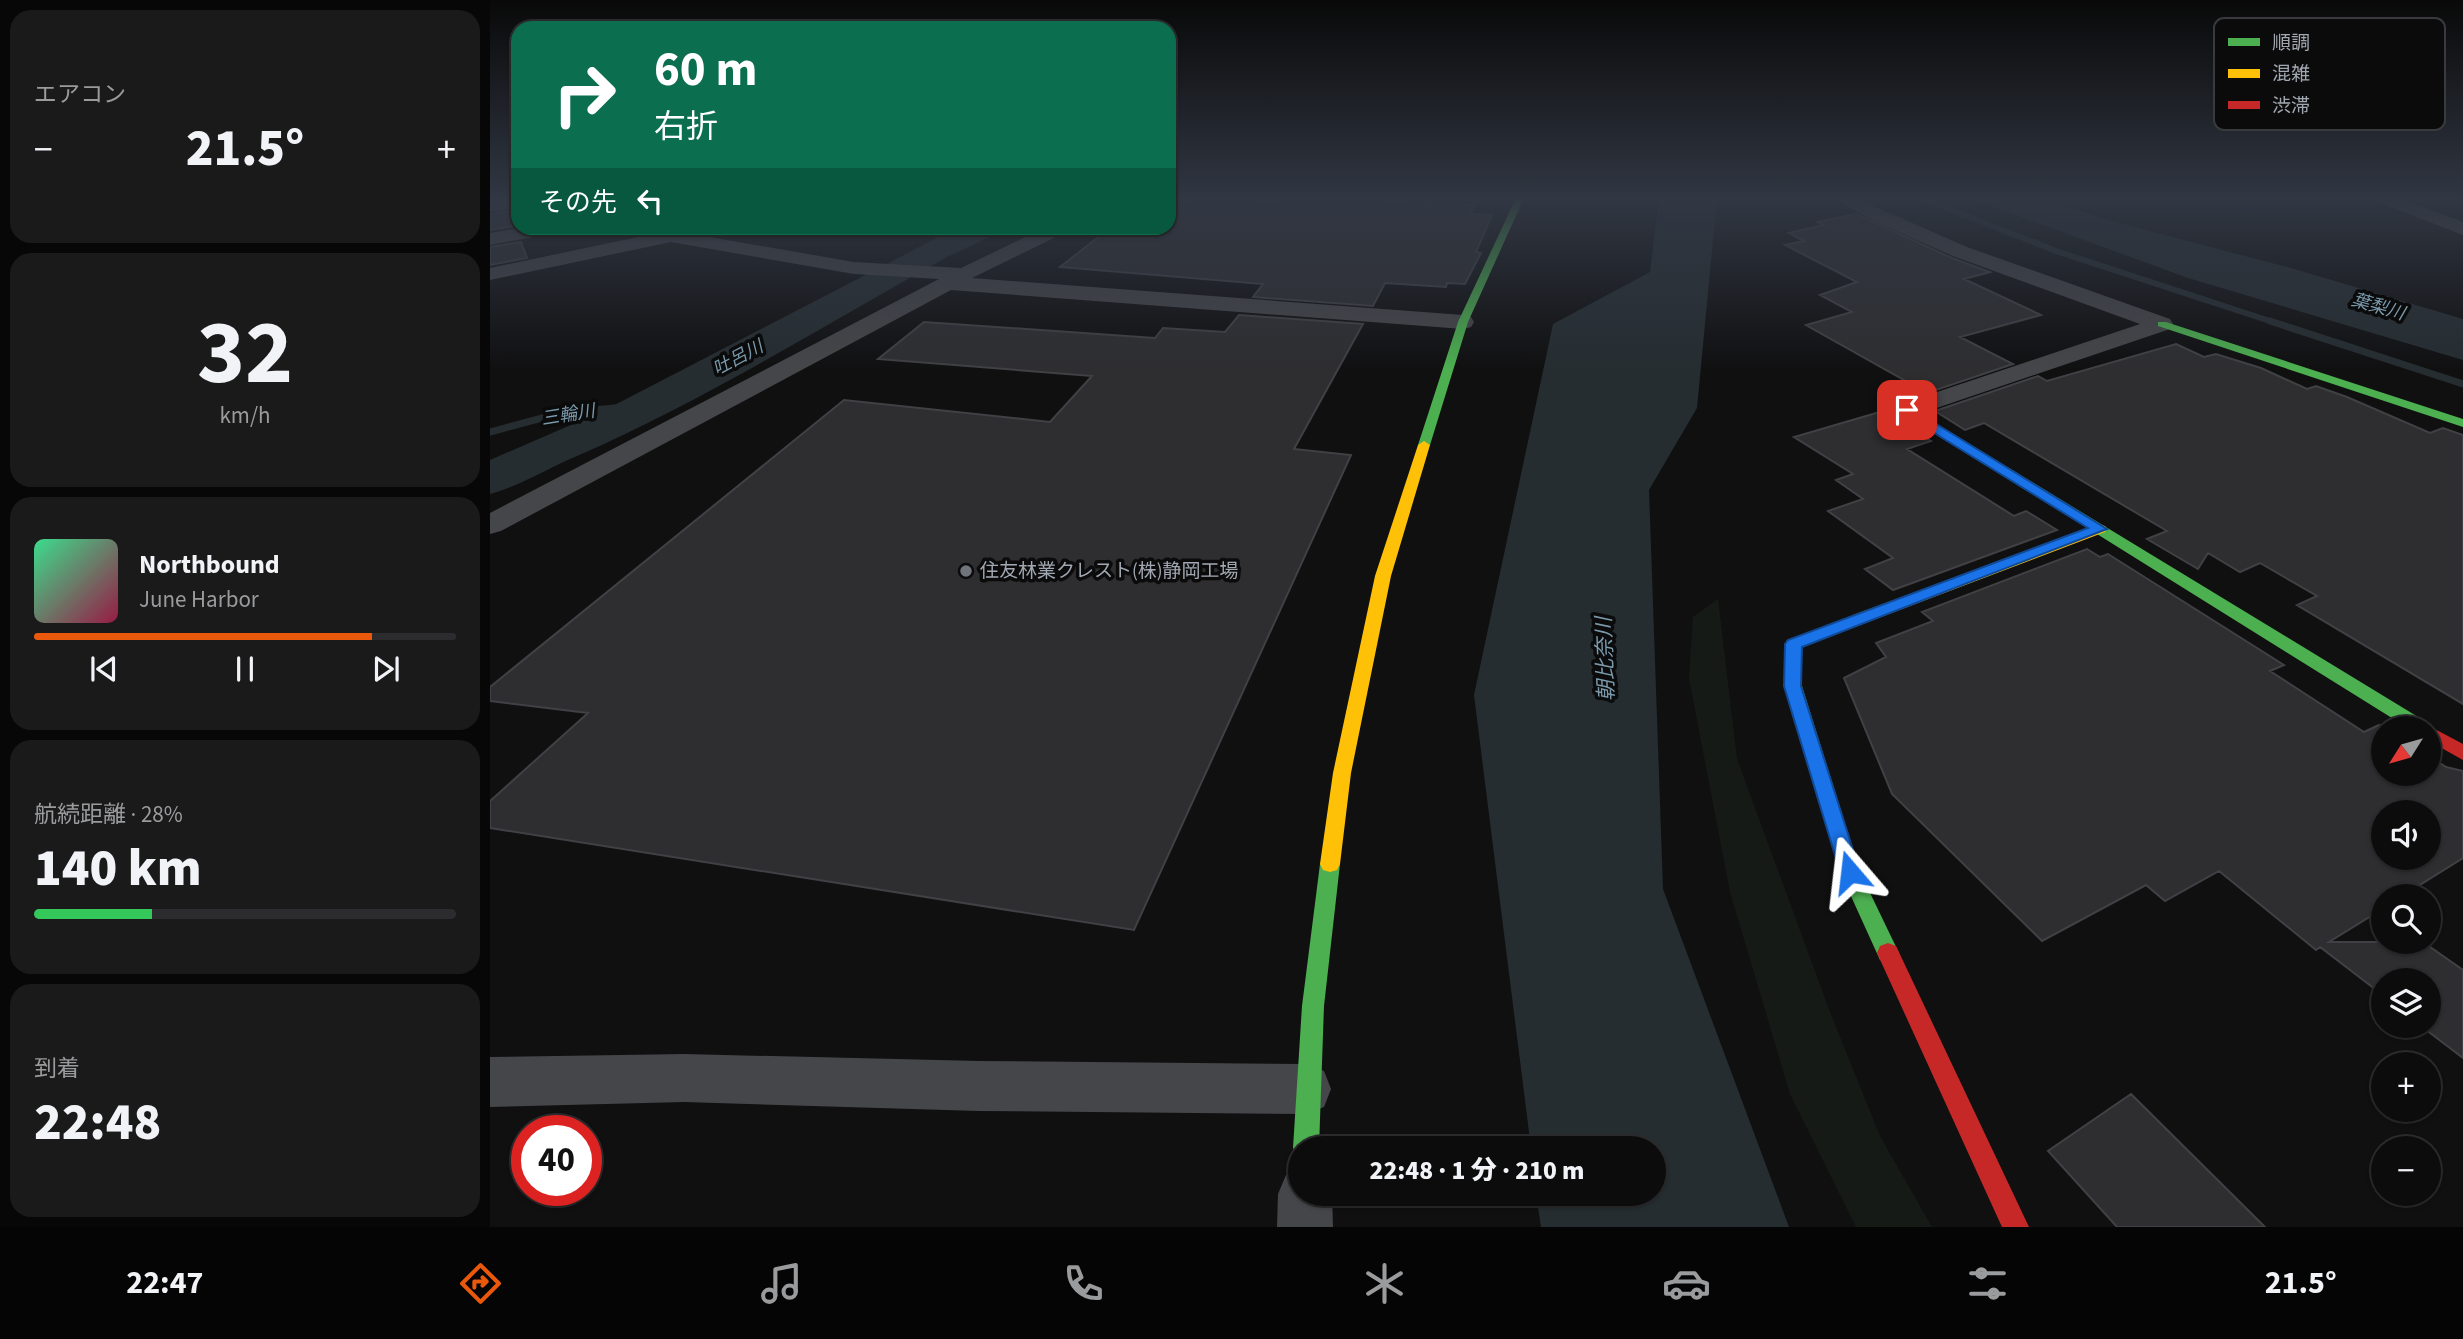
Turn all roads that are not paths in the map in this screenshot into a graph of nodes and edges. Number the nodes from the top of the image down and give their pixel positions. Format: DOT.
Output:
graph roads {
  1 [pos="571,255"];
  2 [pos="789,255"];
  3 [pos="1003,255"];
  4 [pos="1494,255"];
  5 [pos="1966,255"];
  6 [pos="490,274"];
  7 [pos="957,278"];
  8 [pos="1464,322"];
  9 [pos="2162,324"];
  10 [pos="1907,410"];
  11 [pos="2463,423"];
  12 [pos="490,525"];
  13 [pos="2100,529"];
  14 [pos="2403,716"];
  15 [pos="2441,739"];
  16 [pos="2463,753"];
  17 [pos="490,1082"];
  18 [pos="1306,1089"];
  19 [pos="1306,1136"];
  20 [pos="1305,1206"];
  21 [pos="1305,1227"];
  22 [pos="2015,1227"];
  1 -- 6 [label="street"];
  2 -- 7 [label="street"];
  3 -- 7 [label="street"];
  4 -- 8 [label="street"];
  5 -- 9 [label="street"];
  7 -- 8 [label="street"];
  7 -- 12 [label="street"];
  8 -- 18 [label="street"];
  9 -- 10 [label="street"];
  9 -- 11 [label="street"];
  10 -- 13 [label="street"];
  13 -- 14 [label="street"];
  13 -- 22 [label="street"];
  15 -- 16 [label="street"];
  17 -- 18 [label="street"];
  18 -- 19 [label="street"];
  20 -- 21 [label="street"];
}
